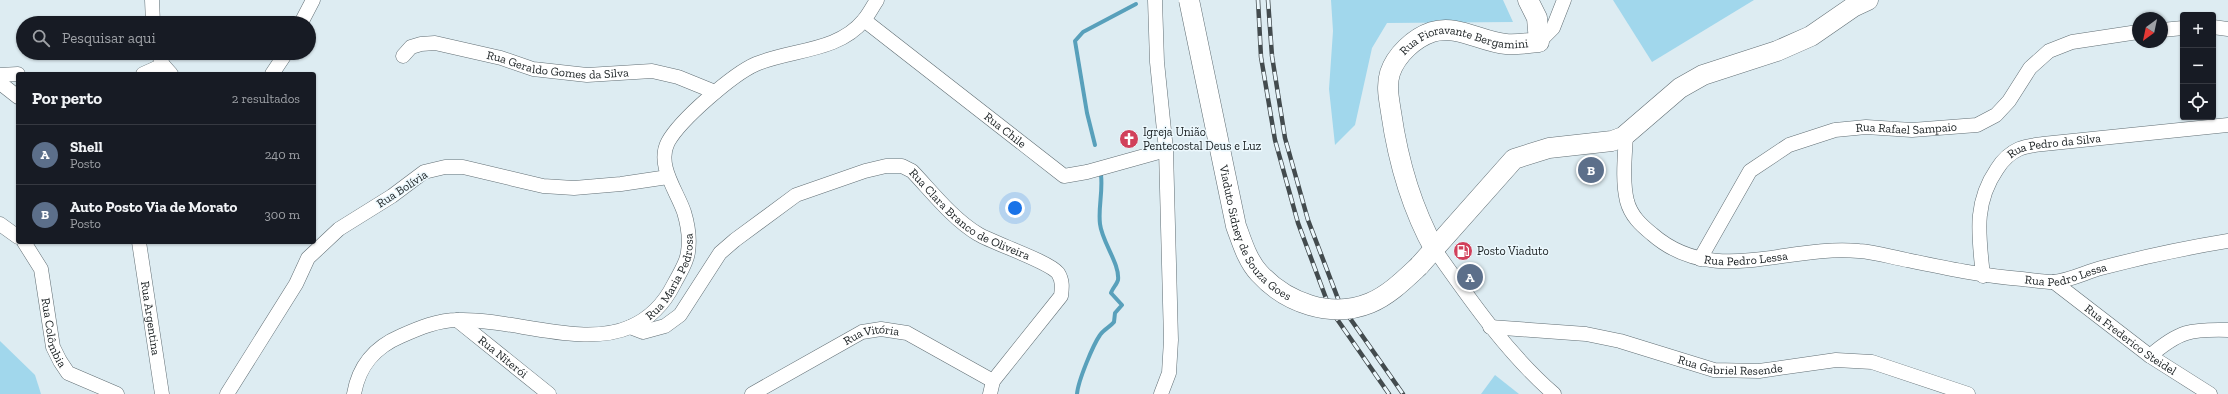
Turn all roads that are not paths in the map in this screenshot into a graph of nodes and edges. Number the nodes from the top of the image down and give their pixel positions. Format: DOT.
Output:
graph roads {
  1 [pos="152,0"];
  2 [pos="313,0"];
  3 [pos="877,0"];
  4 [pos="1154,0"];
  5 [pos="1190,0"];
  6 [pos="1528,0"];
  7 [pos="1564,0"];
  8 [pos="1868,0"];
  9 [pos="153,16"];
  10 [pos="305,16"];
  11 [pos="864,20"];
  12 [pos="2180,28"];
  13 [pos="2216,28"];
  14 [pos="2168,29"];
  15 [pos="2228,29"];
  16 [pos="2132,33"];
  17 [pos="1539,42"];
  18 [pos="403,56"];
  19 [pos="281,60"];
  20 [pos="164,64"];
  21 [pos="147,72"];
  22 [pos="273,72"];
  23 [pos="0,74"];
  24 [pos="16,74"];
  25 [pos="0,82"];
  26 [pos="715,92"];
  27 [pos="16,95"];
  28 [pos="2228,125"];
  29 [pos="1626,134"];
  30 [pos="1166,150"];
  31 [pos="668,177"];
  32 [pos="0,224"];
  33 [pos="16,236"];
  34 [pos="2228,241"];
  35 [pos="25,244"];
  36 [pos="139,244"];
  37 [pos="1435,250"];
  38 [pos="1700,259"];
  39 [pos="1983,276"];
  40 [pos="2054,282"];
  41 [pos="457,320"];
  42 [pos="630,327"];
  43 [pos="1490,327"];
  44 [pos="2228,330"];
  45 [pos="2150,356"];
  46 [pos="992,387"];
  47 [pos="2193,390"];
  48 [pos="117,394"];
  49 [pos="162,394"];
  50 [pos="227,394"];
  51 [pos="354,394"];
  52 [pos="549,394"];
  53 [pos="752,394"];
  54 [pos="1161,394"];
  55 [pos="1554,394"];
  56 [pos="1967,394"];
  57 [pos="2210,394"];
  1 -- 9 [label="street"];
  2 -- 10 [label="street"];
  3 -- 11 [label="street, Rua Maria Pedrosa"];
  4 -- 30 [label="street"];
  5 -- 37 [label="main road, Viaduto Sidney de Souza Goes, bridge"];
  6 -- 17 [label="main road"];
  7 -- 17 [label="street, Rua Fioravante Bergamini"];
  8 -- 29 [label="main road"];
  11 -- 26 [label="street, Rua Maria Pedrosa"];
  11 -- 30 [label="street, Rua Chile"];
  12 -- 14 [label="street"];
  13 -- 15 [label="street"];
  16 -- 38 [label="street, Rua Rafael Sampaio"];
  17 -- 37 [label="main road, Rua Fioravante Bergamini"];
  18 -- 26 [label="street, Rua Geraldo Gomes da Silva"];
  19 -- 22 [label="street"];
  20 -- 21 [label="street"];
  23 -- 24 [label="street"];
  25 -- 27 [label="street"];
  26 -- 31 [label="street, Rua Maria Pedrosa"];
  28 -- 39 [label="street, Rua Pedro da Silva"];
  29 -- 37 [label="main road, Viaduto Sidney de Souza Goes"];
  29 -- 38 [label="street, Rua Pedro Lessa"];
  30 -- 54 [label="street"];
  31 -- 42 [label="street, Rua Maria Pedrosa"];
  31 -- 50 [label="street, Rua Bolívia"];
  32 -- 33 [label="street"];
  34 -- 40 [label="street, Rua Pedro Lessa"];
  35 -- 48 [label="street, Rua Colômbia"];
  36 -- 49 [label="street, Rua Argentina"];
  37 -- 43 [label="street, Rua Fioravante Bergamini"];
  38 -- 39 [label="street, Rua Pedro Lessa"];
  39 -- 40 [label="street, Rua Pedro Lessa"];
  40 -- 45 [label="street, Rua Frederico Steidel"];
  41 -- 42 [label="street, Rua Maria Pedrosa"];
  41 -- 51 [label="street, Rua Maria Pedrosa"];
  41 -- 52 [label="street, Rua Niterói"];
  42 -- 46 [label="street, Rua Clara Branco de Oliveira"];
  43 -- 55 [label="street, Rua Fioravante Bergamini"];
  43 -- 56 [label="street, Rua Gabriel Resende"];
  44 -- 45 [label="street"];
  45 -- 47 [label="street, Rua Frederico Steidel"];
  46 -- 53 [label="street, Rua Vitória"];
  47 -- 57 [label="street, Rua Frederico Steidel"];
}
